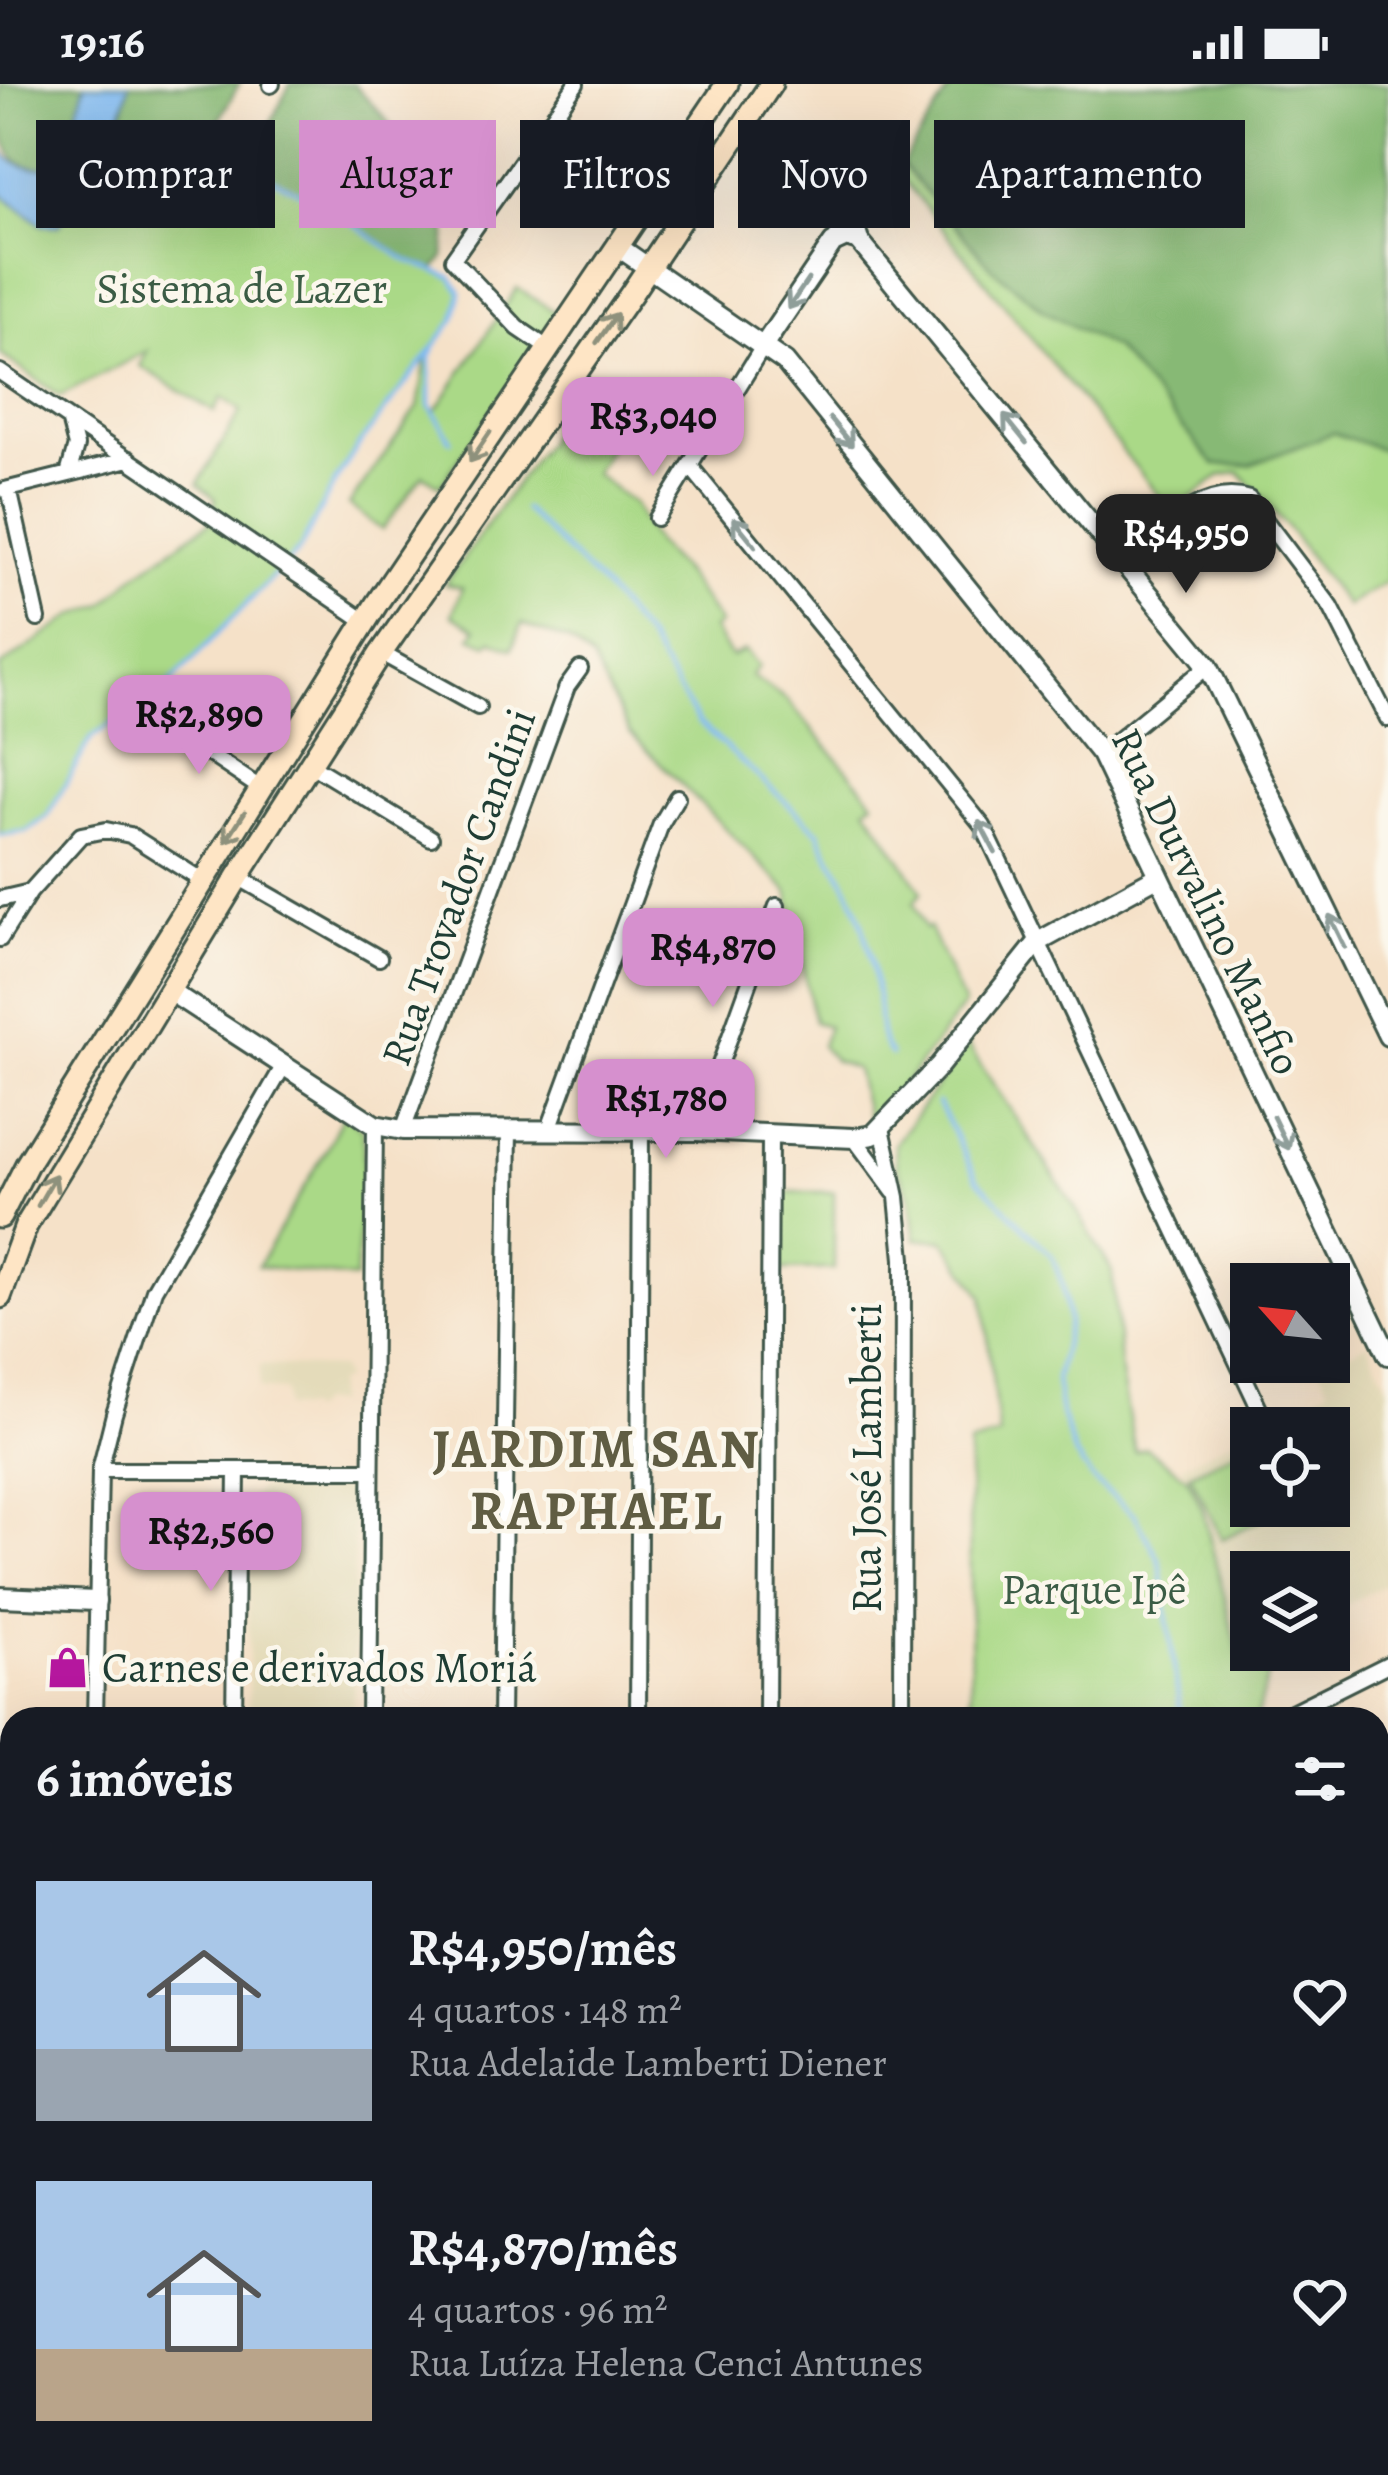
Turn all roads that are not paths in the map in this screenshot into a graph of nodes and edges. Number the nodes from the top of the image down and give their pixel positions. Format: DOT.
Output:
graph roads {
  1 [pos="576,84"];
  2 [pos="727,84"];
  3 [pos="771,84"];
  4 [pos="842,228"];
  5 [pos="855,228"];
  6 [pos="860,241"];
  7 [pos="833,243"];
  8 [pos="617,246"];
  9 [pos="650,267"];
  10 [pos="764,345"];
  11 [pos="549,349"];
  12 [pos="0,372"];
  13 [pos="69,418"];
  14 [pos="129,459"];
  15 [pos="690,466"];
  16 [pos="69,471"];
  17 [pos="4,490"];
  18 [pos="657,518"];
  19 [pos="1125,563"];
  20 [pos="38,619"];
  21 [pos="365,621"];
  22 [pos="397,631"];
  23 [pos="381,653"];
  24 [pos="1208,666"];
  25 [pos="580,669"];
  26 [pos="478,707"];
  27 [pos="1388,719"];
  28 [pos="165,724"];
  29 [pos="1101,754"];
  30 [pos="310,765"];
  31 [pos="260,788"];
  32 [pos="677,797"];
  33 [pos="431,838"];
  34 [pos="238,877"];
  35 [pos="1157,877"];
  36 [pos="201,880"];
  37 [pos="30,892"];
  38 [pos="0,899"];
  39 [pos="777,906"];
  40 [pos="0,939"];
  41 [pos="1038,942"];
  42 [pos="379,958"];
  43 [pos="168,990"];
  44 [pos="1388,1036"];
  45 [pos="284,1065"];
  46 [pos="374,1125"];
  47 [pos="882,1128"];
  48 [pos="509,1129"];
  49 [pos="549,1129"];
  50 [pos="403,1130"];
  51 [pos="641,1130"];
  52 [pos="696,1131"];
  53 [pos="770,1134"];
  54 [pos="854,1138"];
  55 [pos="5,1195"];
  56 [pos="897,1197"];
  57 [pos="0,1217"];
  58 [pos="0,1297"];
  59 [pos="1388,1355"];
  60 [pos="1258,1407"];
  61 [pos="100,1470"];
  62 [pos="237,1470"];
  63 [pos="371,1470"];
  64 [pos="0,1597"];
  65 [pos="96,1601"];
  66 [pos="1388,1664"];
  67 [pos="95,1707"];
  68 [pos="234,1707"];
  69 [pos="369,1707"];
  70 [pos="501,1707"];
  71 [pos="638,1707"];
  72 [pos="767,1707"];
  73 [pos="902,1707"];
  74 [pos="1301,1707"];
  1 -- 11 [label="street"];
  2 -- 8 [label="main road"];
  3 -- 9 [label="main road"];
  4 -- 7 [label="street"];
  5 -- 6 [label="street"];
  6 -- 7 [label="street"];
  19 -- 6 [label="street, one-way"];
  7 -- 10 [label="street, one-way"];
  8 -- 9 [label="street, Rua Durvalino Manfio"];
  8 -- 11 [label="main road"];
  9 -- 10 [label="street, Rua Durvalino Manfio"];
  22 -- 9 [label="main road, one-way"];
  10 -- 15 [label="street"];
  10 -- 29 [label="street, Rua Durvalino Manfio, one-way"];
  11 -- 21 [label="main road, one-way"];
  12 -- 13 [label="street"];
  13 -- 14 [label="street"];
  13 -- 16 [label="street"];
  14 -- 16 [label="street"];
  14 -- 21 [label="street"];
  15 -- 18 [label="street"];
  41 -- 15 [label="street, one-way"];
  16 -- 17 [label="street"];
  17 -- 20 [label="street"];
  19 -- 24 [label="street"];
  19 -- 27 [label="street"];
  21 -- 22 [label="main road"];
  21 -- 31 [label="main road"];
  22 -- 23 [label="main road"];
  23 -- 26 [label="street"];
  23 -- 30 [label="main road"];
  24 -- 29 [label="street"];
  44 -- 24 [label="street, one-way"];
  25 -- 50 [label="street, Rua Trovador Candini"];
  28 -- 31 [label="street"];
  29 -- 35 [label="street, Rua Durvalino Manfio"];
  30 -- 33 [label="street"];
  30 -- 34 [label="main road"];
  31 -- 36 [label="main road, one-way"];
  32 -- 49 [label="street"];
  34 -- 42 [label="street"];
  34 -- 43 [label="main road"];
  35 -- 41 [label="street"];
  35 -- 59 [label="street, Rua Durvalino Manfio, one-way"];
  36 -- 37 [label="street"];
  36 -- 55 [label="main road"];
  37 -- 38 [label="street"];
  37 -- 40 [label="street"];
  39 -- 52 [label="street"];
  41 -- 47 [label="street"];
  41 -- 60 [label="street"];
  43 -- 45 [label="street"];
  58 -- 43 [label="main road, one-way"];
  45 -- 46 [label="street"];
  45 -- 61 [label="street"];
  46 -- 50 [label="street"];
  46 -- 63 [label="street"];
  47 -- 54 [label="street"];
  47 -- 56 [label="street, Rua José Lamberti"];
  48 -- 49 [label="street"];
  48 -- 50 [label="street"];
  48 -- 70 [label="street"];
  49 -- 51 [label="street"];
  51 -- 52 [label="street"];
  51 -- 71 [label="street"];
  52 -- 53 [label="street"];
  53 -- 54 [label="street"];
  53 -- 72 [label="street"];
  54 -- 56 [label="street"];
  55 -- 57 [label="main road"];
  56 -- 73 [label="street, Rua José Lamberti"];
  61 -- 62 [label="street"];
  61 -- 65 [label="street"];
  62 -- 63 [label="street"];
  62 -- 68 [label="street"];
  63 -- 69 [label="street"];
  64 -- 65 [label="street"];
  65 -- 67 [label="street"];
  66 -- 74 [label="street"];
}
